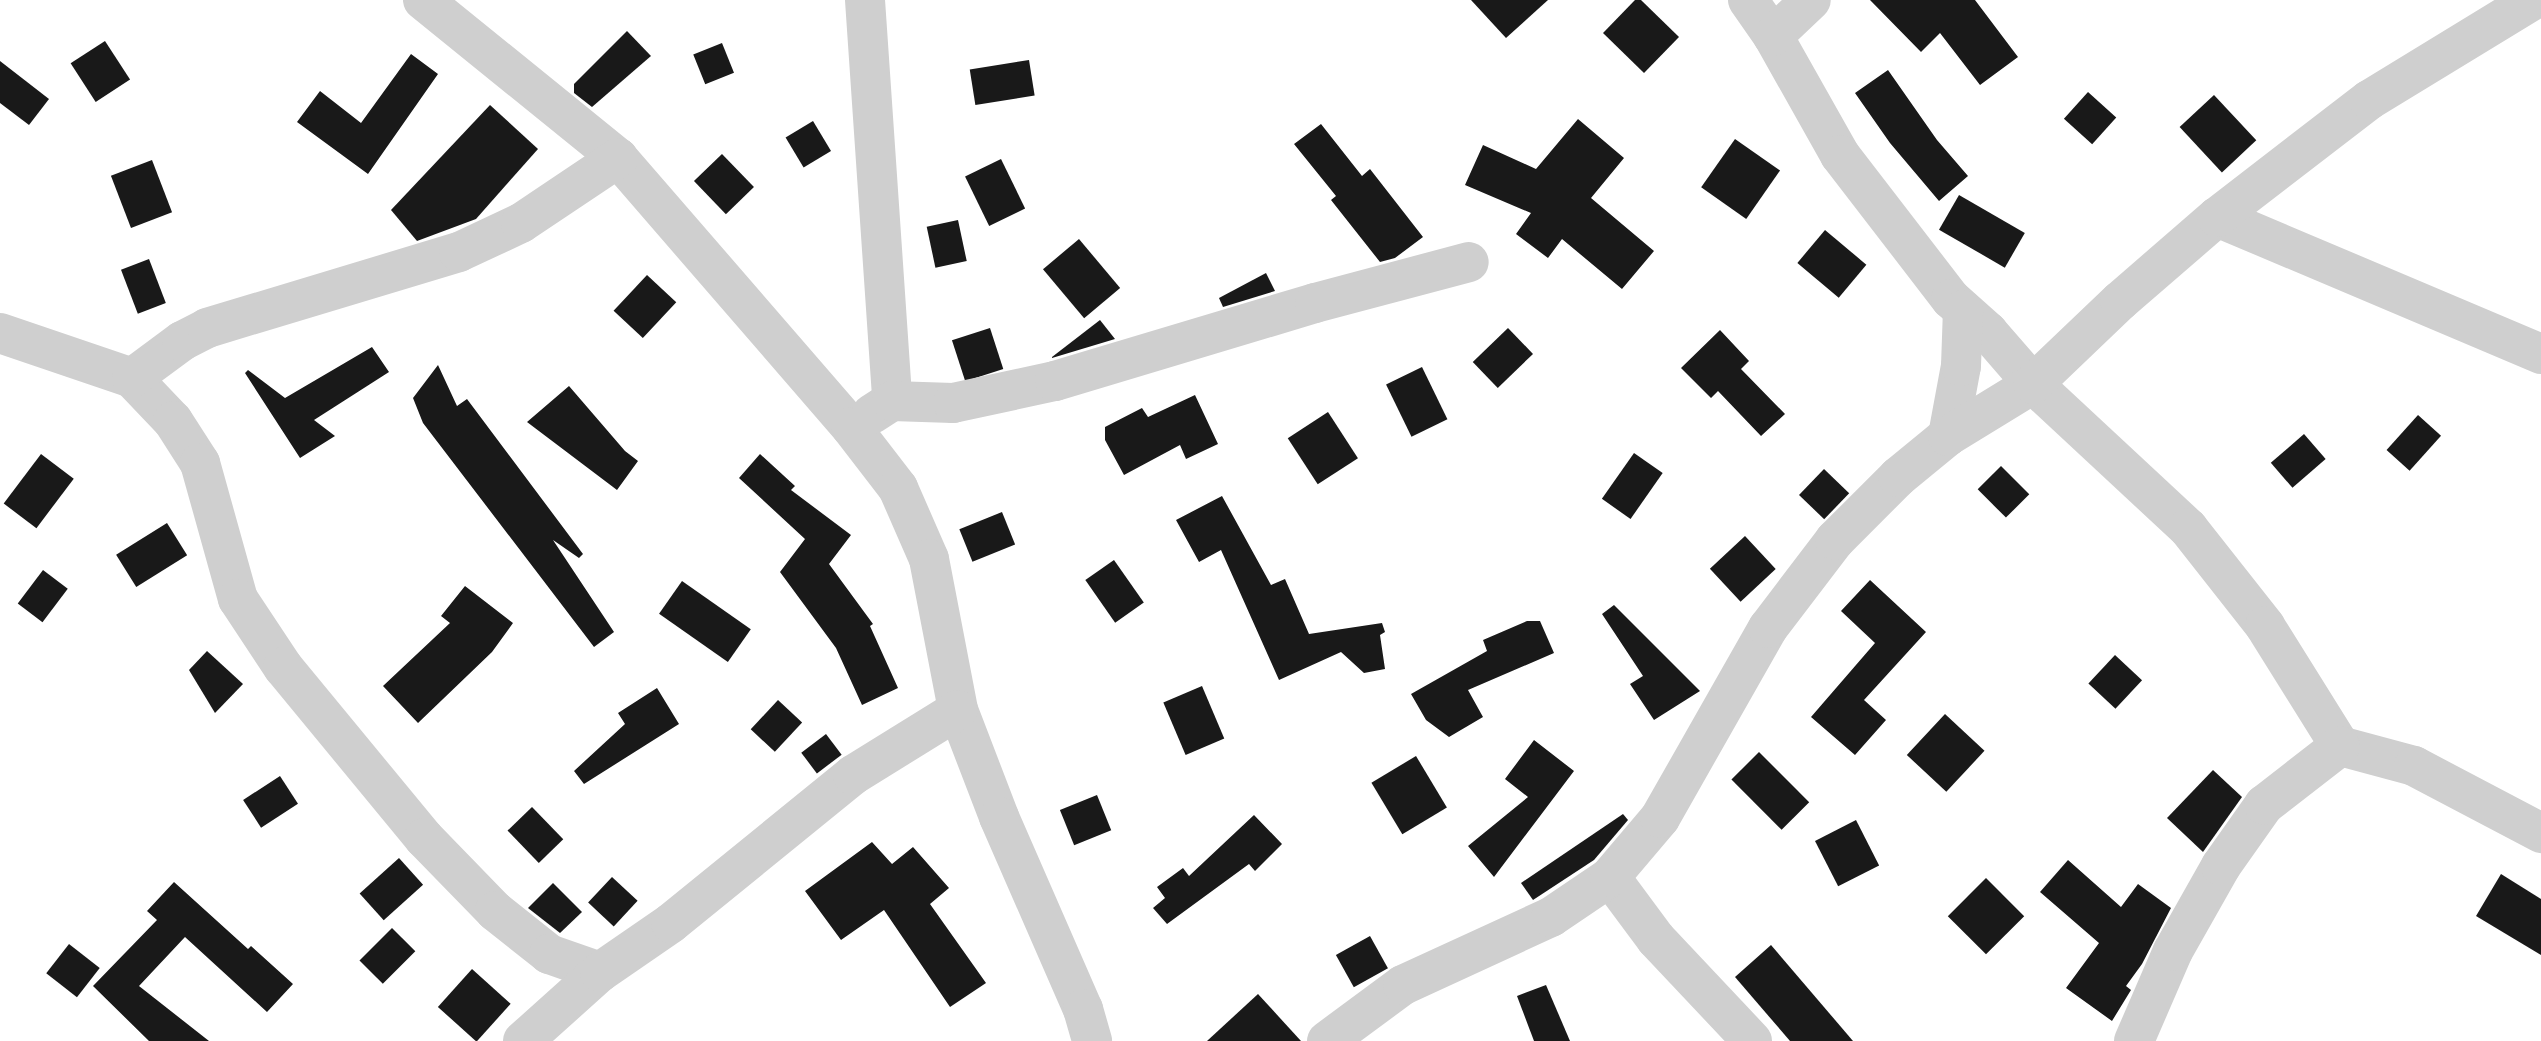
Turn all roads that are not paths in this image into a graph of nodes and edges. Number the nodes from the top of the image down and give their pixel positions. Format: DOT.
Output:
graph roads {
  1 [pos="423,0"];
  2 [pos="865,0"];
  3 [pos="1748,0"];
  4 [pos="1811,0"];
  5 [pos="2533,0"];
  6 [pos="1773,36"];
  7 [pos="618,158"];
  8 [pos="2217,217"];
  9 [pos="1469,262"];
  10 [pos="1963,310"];
  11 [pos="0,333"];
  12 [pos="2541,354"];
  13 [pos="132,378"];
  14 [pos="2033,384"];
  15 [pos="892,401"];
  16 [pos="851,427"];
  17 [pos="1948,436"];
  18 [pos="958,710"];
  19 [pos="2340,746"];
  20 [pos="2541,833"];
  21 [pos="1610,877"];
  22 [pos="600,972"];
  23 [pos="523,1041"];
  24 [pos="1092,1041"];
  25 [pos="1327,1041"];
  26 [pos="1752,1041"];
  27 [pos="2134,1041"];
  1 -- 7 [label="street"];
  2 -- 15 [label="street"];
  3 -- 6 [label="street"];
  4 -- 6 [label="street"];
  5 -- 8 [label="street"];
  6 -- 10 [label="street"];
  7 -- 13 [label="street"];
  7 -- 16 [label="street"];
  8 -- 12 [label="street"];
  8 -- 14 [label="street"];
  9 -- 15 [label="street"];
  10 -- 14 [label="street"];
  10 -- 17 [label="street"];
  11 -- 13 [label="street"];
  13 -- 22 [label="street"];
  14 -- 17 [label="street"];
  14 -- 19 [label="street"];
  15 -- 16 [label="street"];
  16 -- 18 [label="street"];
  17 -- 21 [label="street"];
  18 -- 22 [label="street"];
  18 -- 24 [label="street"];
  19 -- 20 [label="street"];
  19 -- 27 [label="street"];
  21 -- 25 [label="street"];
  21 -- 26 [label="street"];
  22 -- 23 [label="street"];
}
